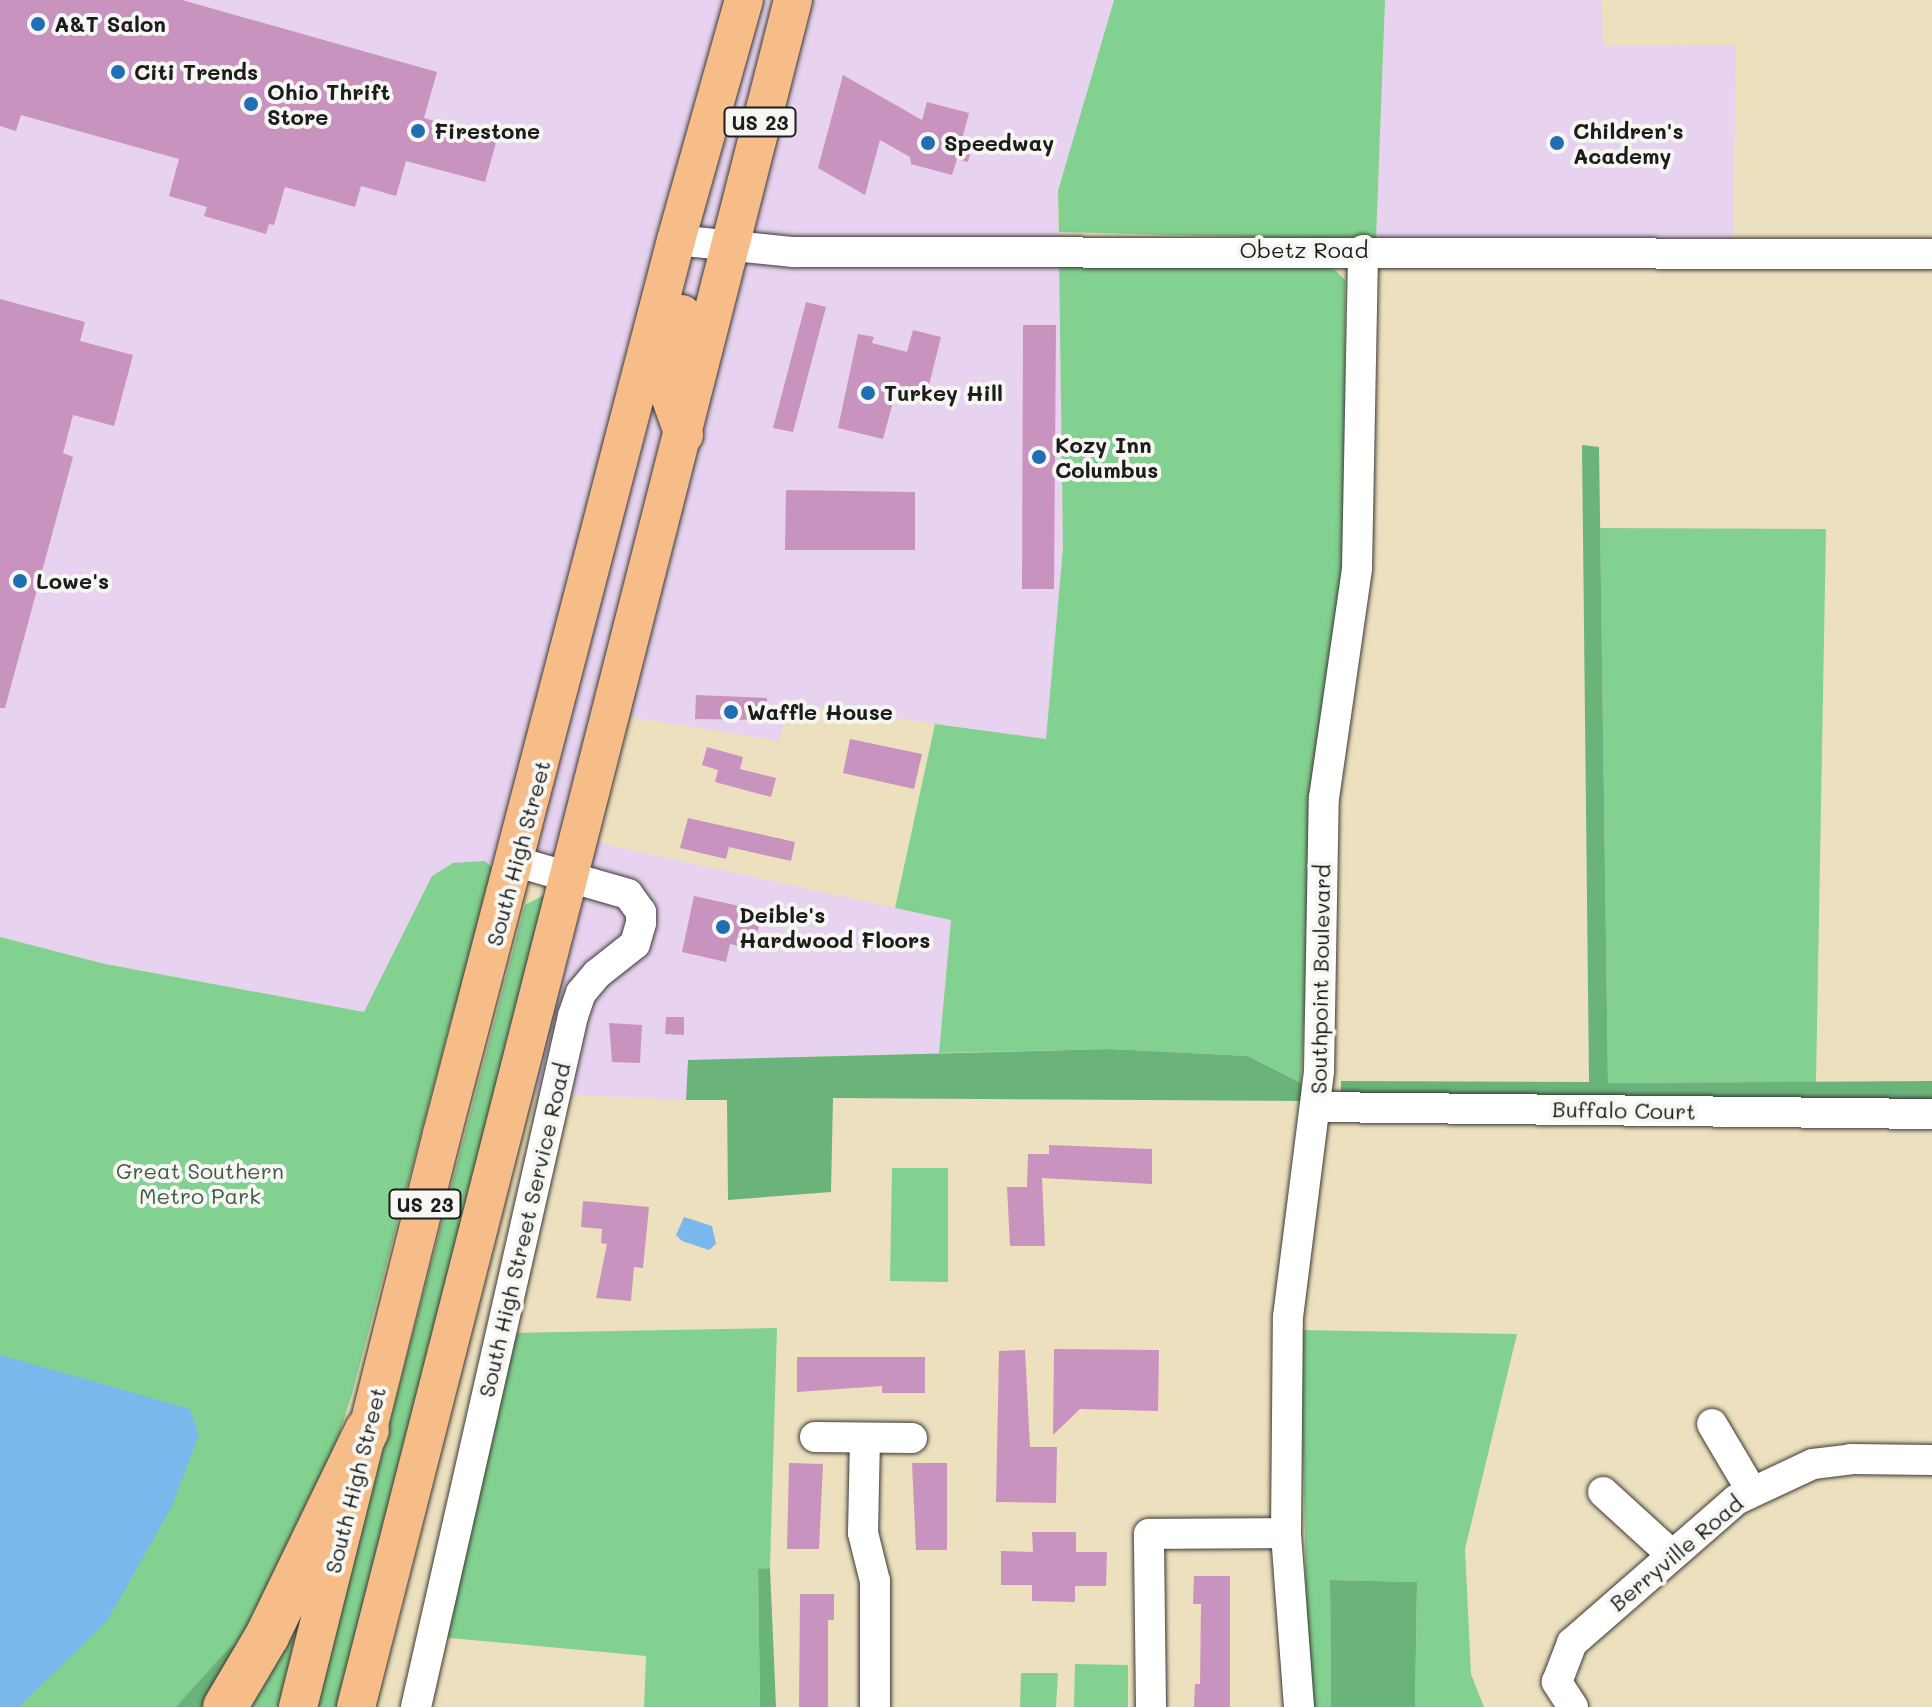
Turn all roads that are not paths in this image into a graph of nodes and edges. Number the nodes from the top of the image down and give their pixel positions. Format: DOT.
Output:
graph roads {
  1 [pos="744,0"];
  2 [pos="793,0"];
  3 [pos="676,240"];
  4 [pos="729,245"];
  5 [pos="1363,250"];
  6 [pos="1932,254"];
  7 [pos="684,435"];
  8 [pos="517,862"];
  9 [pos="569,877"];
  10 [pos="1316,1107"];
  11 [pos="1932,1114"];
  12 [pos="1712,1424"];
  13 [pos="367,1430"];
  14 [pos="815,1437"];
  15 [pos="865,1438"];
  16 [pos="912,1438"];
  17 [pos="1932,1460"];
  18 [pos="1751,1490"];
  19 [pos="1603,1492"];
  20 [pos="1286,1533"];
  21 [pos="1671,1554"];
  22 [pos="1567,1699"];
  23 [pos="225,1707"];
  24 [pos="298,1707"];
  25 [pos="356,1707"];
  26 [pos="416,1707"];
  27 [pos="875,1707"];
  28 [pos="1151,1707"];
  29 [pos="1299,1707"];
  1 -- 3 [label="main road, South High Street / US 23"];
  2 -- 4 [label="main road, US 23"];
  3 -- 4 [label="street, Obetz Road"];
  3 -- 7 [label="main road"];
  3 -- 8 [label="main road, South High Street / US 23"];
  4 -- 5 [label="street, Obetz Road"];
  4 -- 7 [label="main road, US 23"];
  5 -- 6 [label="street, Obetz Road"];
  5 -- 10 [label="street, Southpoint Boulevard"];
  7 -- 9 [label="main road, US 23"];
  8 -- 9 [label="street, South High Street Service Road"];
  8 -- 13 [label="main road, South High Street / US 23"];
  9 -- 25 [label="main road, US 23"];
  9 -- 26 [label="street, South High Street Service Road"];
  10 -- 11 [label="street, Buffalo Court"];
  10 -- 20 [label="street, Southpoint Boulevard"];
  12 -- 18 [label="street"];
  13 -- 23 [label="highway"];
  13 -- 24 [label="main road, South High Street / US 23"];
  14 -- 15 [label="street"];
  15 -- 16 [label="street"];
  15 -- 27 [label="street"];
  17 -- 18 [label="street, Berryville Road"];
  18 -- 21 [label="street, Berryville Road"];
  19 -- 21 [label="street"];
  20 -- 28 [label="street"];
  20 -- 29 [label="street, Southpoint Boulevard"];
  21 -- 22 [label="street, Berryville Road"];
}
